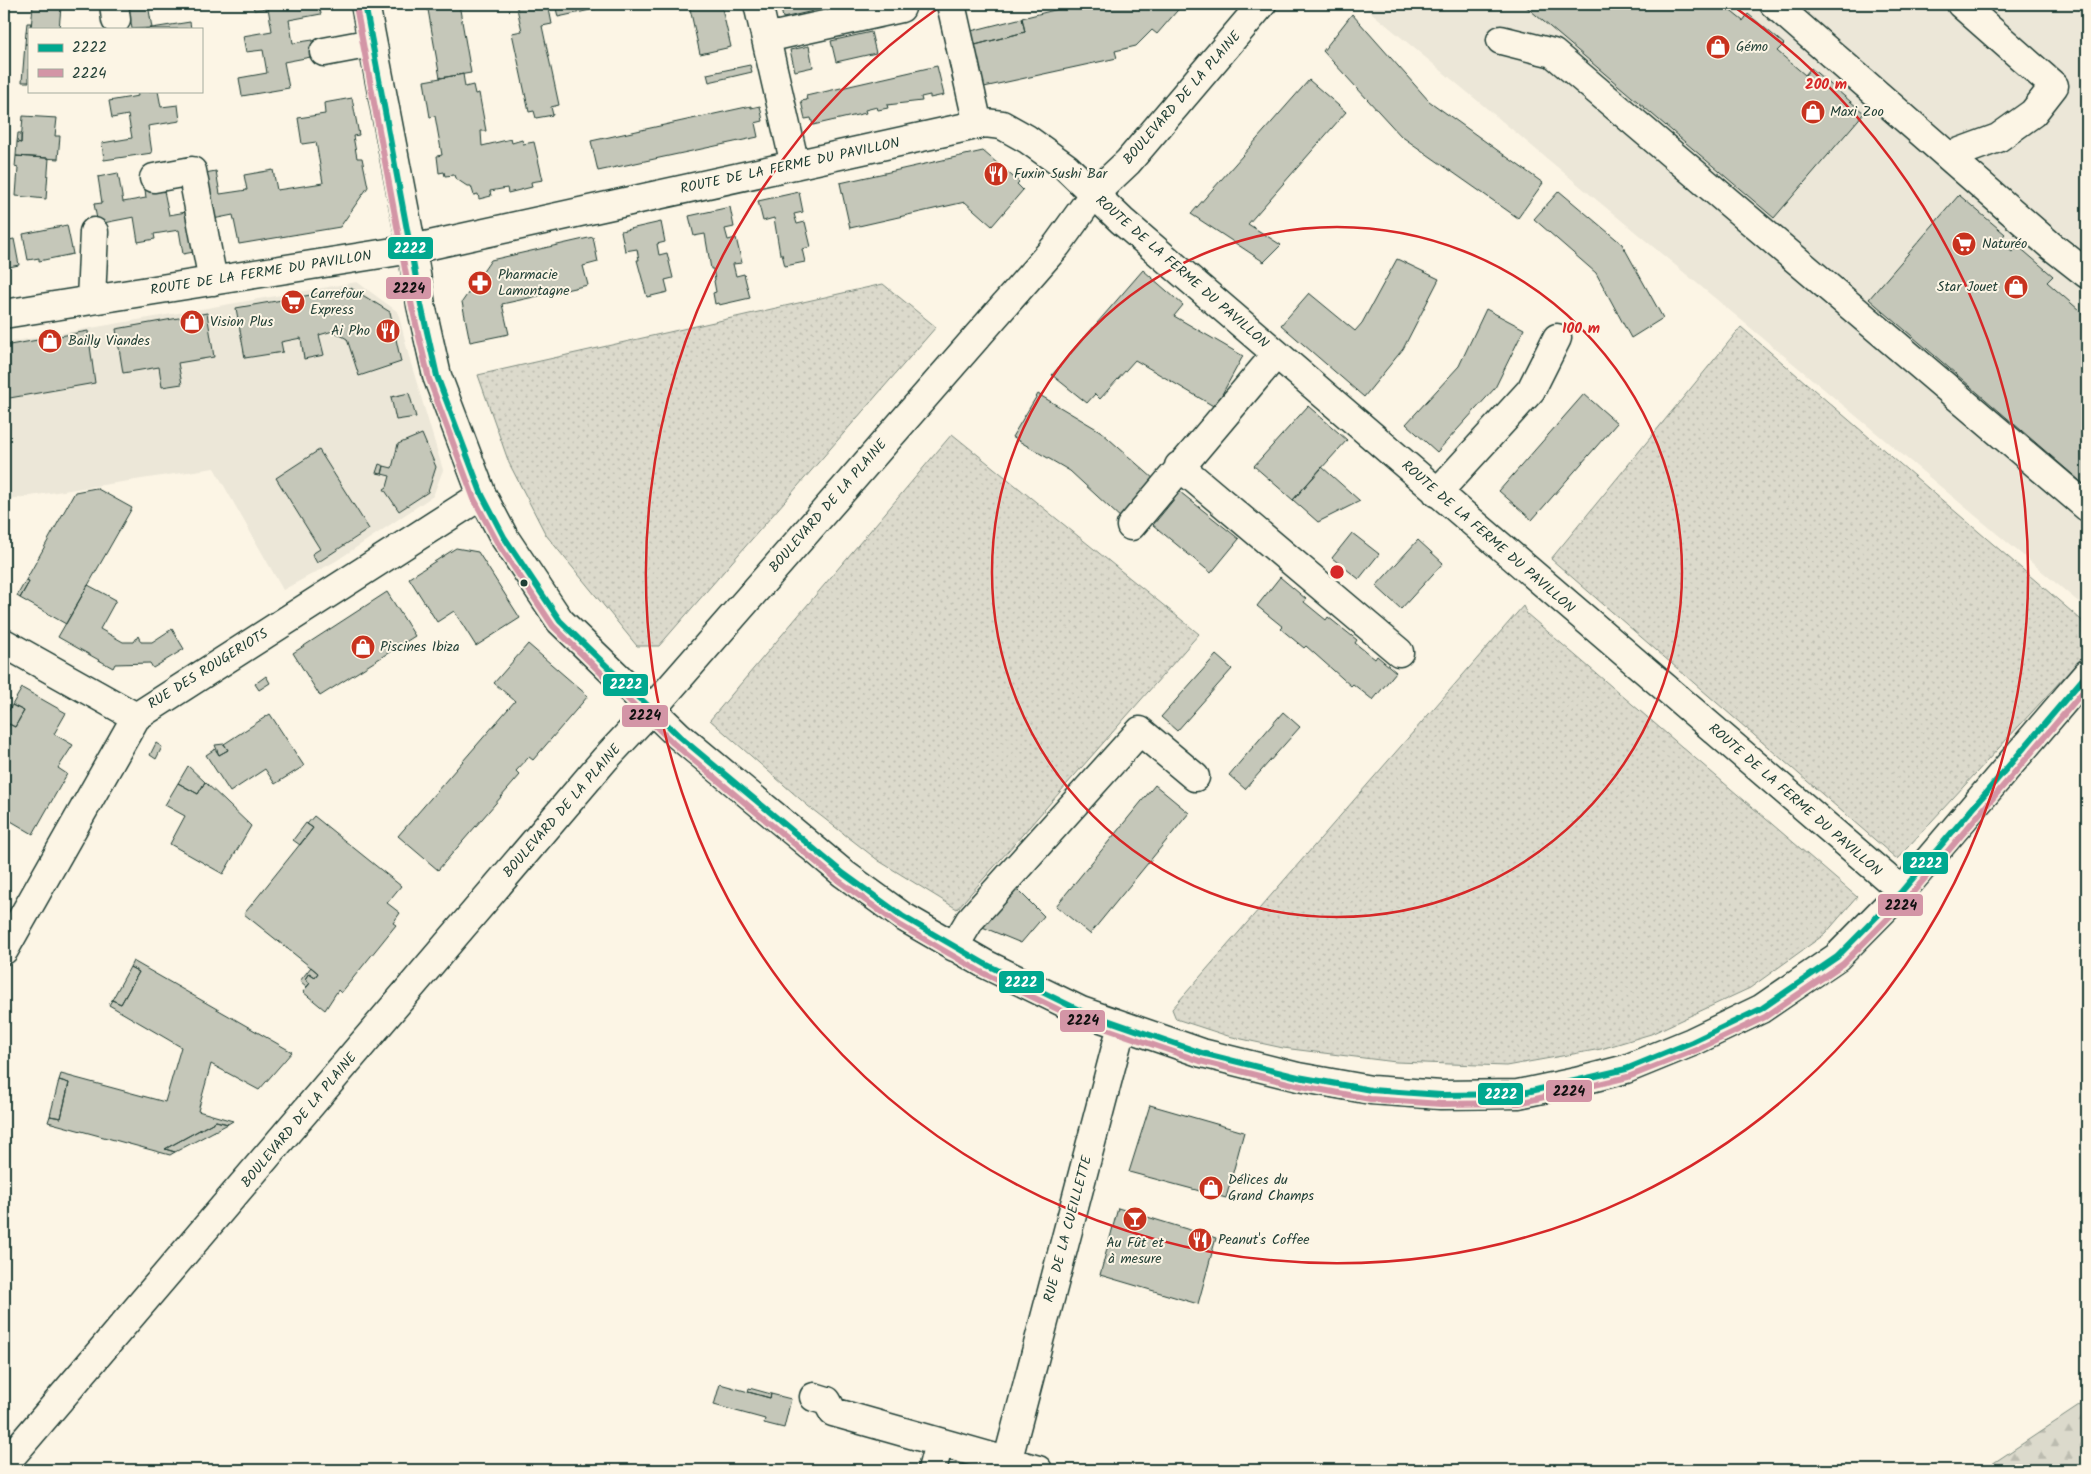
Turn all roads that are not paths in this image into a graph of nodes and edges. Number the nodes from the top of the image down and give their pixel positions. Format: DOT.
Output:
graph roads {
  1 [pos="365,4"];
  2 [pos="758,4"];
  3 [pos="951,4"];
  4 [pos="1262,4"];
  5 [pos="1774,4"];
  6 [pos="1961,4"];
  7 [pos="901,8"];
  8 [pos="766,38"];
  9 [pos="1501,40"];
  10 [pos="372,44"];
  11 [pos="324,52"];
  12 [pos="978,125"];
  13 [pos="1949,156"];
  14 [pos="795,165"];
  15 [pos="154,178"];
  16 [pos="1094,195"];
  17 [pos="94,232"];
  18 [pos="412,249"];
  19 [pos="2087,274"];
  20 [pos="213,280"];
  21 [pos="91,300"];
  22 [pos="4,314"];
  23 [pos="1557,338"];
  24 [pos="1276,354"];
  25 [pos="1179,466"];
  26 [pos="1437,493"];
  27 [pos="482,495"];
  28 [pos="2087,507"];
  29 [pos="1132,526"];
  30 [pos="4,643"];
  31 [pos="1399,652"];
  32 [pos="2087,674"];
  33 [pos="651,710"];
  34 [pos="136,717"];
  35 [pos="1195,776"];
  36 [pos="1902,891"];
  37 [pos="954,947"];
  38 [pos="4,950"];
  39 [pos="1126,1027"];
  40 [pos="814,1397"];
  41 [pos="939,1443"];
  42 [pos="4,1465"];
  43 [pos="1006,1466"];
  44 [pos="932,1470"];
  45 [pos="1038,1470"];
  1 -- 10 [label="street"];
  2 -- 8 [label="street"];
  3 -- 12 [label="street"];
  4 -- 16 [label="street, BOULEVARD DE LA PLAINE"];
  5 -- 13 [label="street"];
  6 -- 13 [label="street"];
  7 -- 8 [label="street"];
  8 -- 14 [label="street"];
  9 -- 28 [label="street"];
  10 -- 11 [label="street"];
  10 -- 18 [label="street"];
  12 -- 14 [label="street, ROUTE DE LA FERME DU PAVILLON"];
  12 -- 16 [label="street, ROUTE DE LA FERME DU PAVILLON"];
  13 -- 19 [label="street"];
  14 -- 18 [label="street, ROUTE DE LA FERME DU PAVILLON"];
  15 -- 20 [label="street"];
  16 -- 24 [label="street, ROUTE DE LA FERME DU PAVILLON"];
  16 -- 33 [label="street, BOULEVARD DE LA PLAINE"];
  17 -- 21 [label="street"];
  18 -- 20 [label="street, ROUTE DE LA FERME DU PAVILLON"];
  18 -- 27 [label="street"];
  20 -- 21 [label="street, ROUTE DE LA FERME DU PAVILLON"];
  21 -- 22 [label="street, ROUTE DE LA FERME DU PAVILLON"];
  23 -- 26 [label="street"];
  24 -- 25 [label="street"];
  24 -- 26 [label="street, ROUTE DE LA FERME DU PAVILLON"];
  25 -- 29 [label="street"];
  25 -- 31 [label="street"];
  26 -- 36 [label="street, ROUTE DE LA FERME DU PAVILLON"];
  27 -- 33 [label="street"];
  27 -- 34 [label="street, RUE DES ROUGERIOTS"];
  30 -- 34 [label="street"];
  32 -- 36 [label="street"];
  33 -- 37 [label="street"];
  33 -- 42 [label="street, BOULEVARD DE LA PLAINE"];
  34 -- 38 [label="street, RUE DES ROUGERIOTS"];
  35 -- 37 [label="street"];
  36 -- 39 [label="street"];
  37 -- 39 [label="street"];
  39 -- 43 [label="street, RUE DE LA CUEILLETTE"];
  40 -- 41 [label="street"];
  41 -- 43 [label="street"];
  41 -- 44 [label="street"];
  43 -- 45 [label="street"];
}
